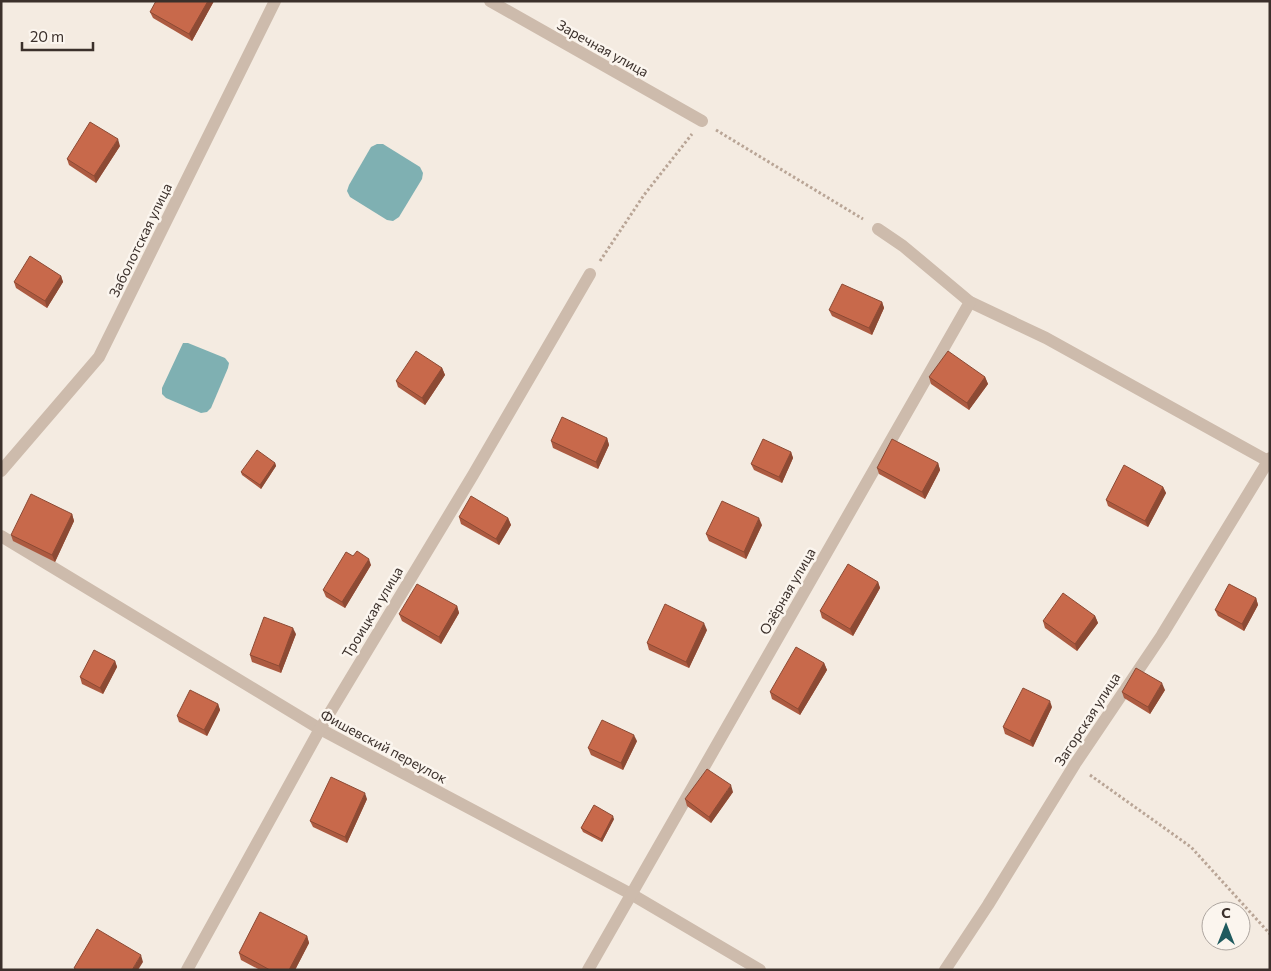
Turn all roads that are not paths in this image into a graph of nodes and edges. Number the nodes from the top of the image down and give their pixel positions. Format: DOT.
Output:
graph roads {
  1 [pos="275,1"];
  2 [pos="490,1"];
  3 [pos="702,121"];
  4 [pos="878,228"];
  5 [pos="590,274"];
  6 [pos="970,302"];
  7 [pos="1269,460"];
  8 [pos="1,471"];
  9 [pos="1,536"];
  10 [pos="320,729"];
  11 [pos="631,894"];
  12 [pos="187,970"];
  13 [pos="588,970"];
  14 [pos="760,970"];
  15 [pos="944,970"];
  1 -- 8 [label="street, Заболотская улица"];
  2 -- 3 [label="street, Заречная улица"];
  4 -- 6 [label="street"];
  5 -- 10 [label="street, Троицкая улица"];
  6 -- 7 [label="street"];
  6 -- 11 [label="street, Озёрная улица"];
  7 -- 15 [label="street, Загорская улица"];
  9 -- 10 [label="street, Фишевский переулок"];
  10 -- 11 [label="street, Фишевский переулок"];
  10 -- 12 [label="street, Троицкая улица"];
  11 -- 13 [label="street, Озёрная улица"];
  11 -- 14 [label="street, Фишевский переулок"];
}
